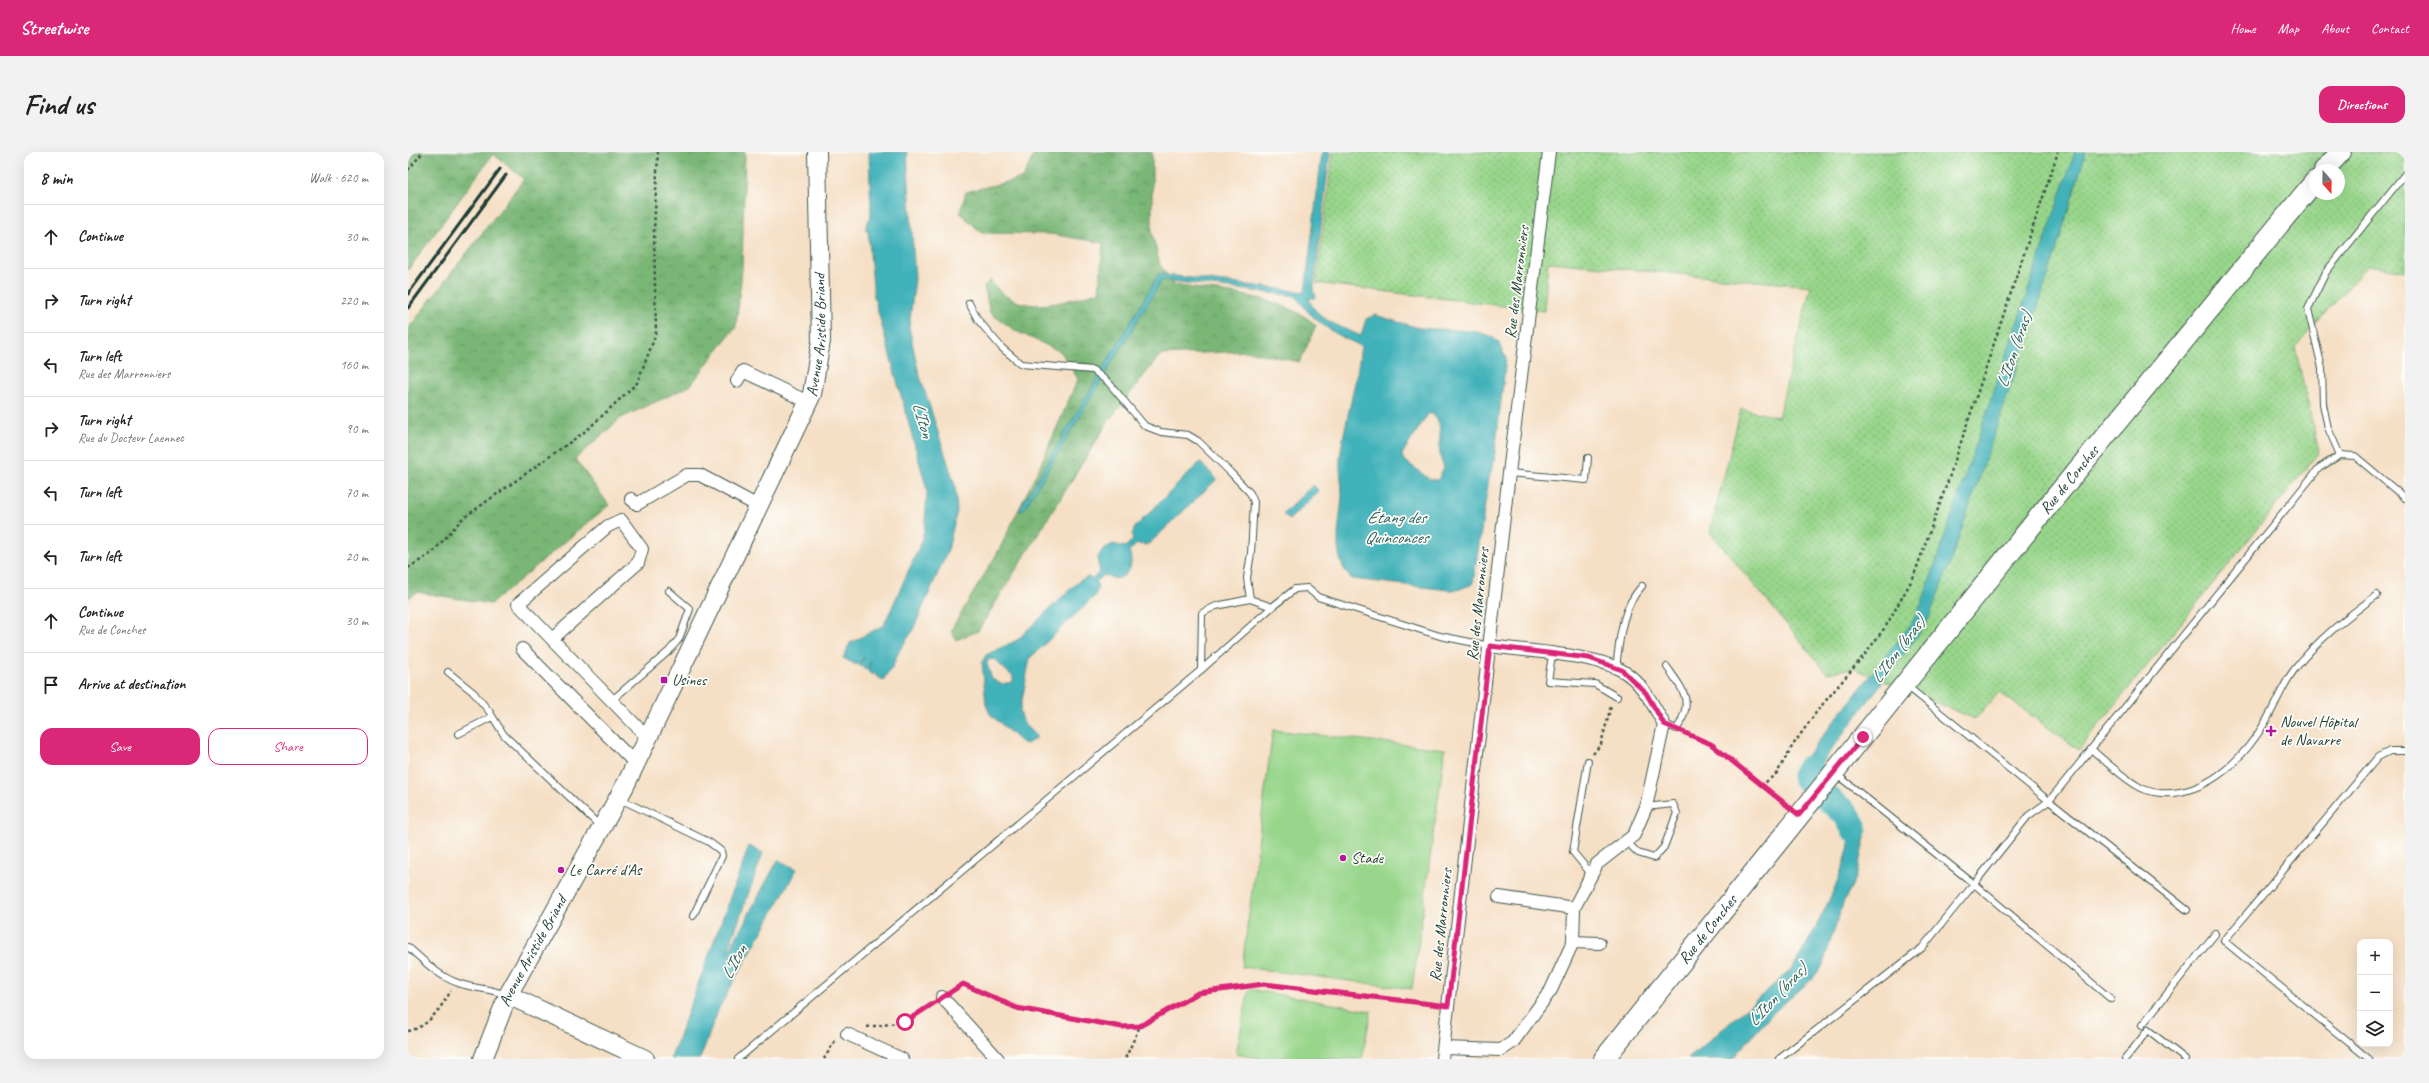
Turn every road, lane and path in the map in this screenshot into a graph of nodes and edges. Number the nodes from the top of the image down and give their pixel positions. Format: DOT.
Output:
graph roads {
  1 [pos="423,152"];
  2 [pos="658,152"];
  3 [pos="817,152"];
  4 [pos="1550,152"];
  5 [pos="2058,152"];
  6 [pos="2341,152"];
  7 [pos="2330,164"];
  8 [pos="408,170"];
  9 [pos="2405,174"];
  10 [pos="2309,189"];
  11 [pos="969,303"];
  12 [pos="737,381"];
  13 [pos="808,402"];
  14 [pos="2340,455"];
  15 [pos="1588,458"];
  16 [pos="1509,472"];
  17 [pos="2405,498"];
  18 [pos="631,499"];
  19 [pos="758,506"];
  20 [pos="408,568"];
  21 [pos="1642,586"];
  22 [pos="669,591"];
  23 [pos="2377,595"];
  24 [pos="1250,599"];
  25 [pos="1272,607"];
  26 [pos="552,639"];
  27 [pos="1490,646"];
  28 [pos="522,649"];
  29 [pos="1552,655"];
  30 [pos="1667,667"];
  31 [pos="1616,668"];
  32 [pos="1201,670"];
  33 [pos="448,672"];
  34 [pos="1906,685"];
  35 [pos="1617,697"];
  36 [pos="611,701"];
  37 [pos="492,717"];
  38 [pos="1664,724"];
  39 [pos="1677,729"];
  40 [pos="458,734"];
  41 [pos="647,737"];
  42 [pos="2091,749"];
  43 [pos="2405,751"];
  44 [pos="1588,761"];
  45 [pos="636,763"];
  46 [pos="1830,776"];
  47 [pos="1761,786"];
  48 [pos="618,798"];
  49 [pos="2049,801"];
  50 [pos="1646,807"];
  51 [pos="1799,815"];
  52 [pos="602,828"];
  53 [pos="1626,841"];
  54 [pos="1592,875"];
  55 [pos="1974,884"];
  56 [pos="1499,897"];
  57 [pos="1574,908"];
  58 [pos="2187,910"];
  59 [pos="693,916"];
  60 [pos="2215,934"];
  61 [pos="1573,942"];
  62 [pos="1599,943"];
  63 [pos="408,947"];
  64 [pos="453,988"];
  65 [pos="508,995"];
  66 [pos="942,997"];
  67 [pos="2111,1000"];
  68 [pos="1448,1006"];
  69 [pos="2142,1025"];
  70 [pos="1140,1026"];
  71 [pos="408,1031"];
  72 [pos="847,1034"];
  73 [pos="1443,1053"];
  74 [pos="482,1059"];
  75 [pos="645,1059"];
  76 [pos="738,1059"];
  77 [pos="824,1059"];
  78 [pos="902,1059"];
  79 [pos="998,1059"];
  80 [pos="1125,1059"];
  81 [pos="1604,1059"];
  82 [pos="1779,1059"];
  83 [pos="2125,1059"];
  84 [pos="2184,1059"];
  85 [pos="2369,1059"];
  1 -- 8 [label="path"];
  2 -- 20 [label="path"];
  3 -- 13 [label="main road, Avenue Aristide Briand"];
  4 -- 16 [label="street, Rue des Marronniers"];
  5 -- 47 [label="path"];
  6 -- 7 [label="main road"];
  9 -- 14 [label="lane"];
  10 -- 34 [label="main road, Rue de Conches"];
  11 -- 24 [label="lane"];
  12 -- 13 [label="street"];
  13 -- 19 [label="main road, Avenue Aristide Briand"];
  14 -- 17 [label="lane"];
  14 -- 42 [label="lane"];
  15 -- 16 [label="lane"];
  16 -- 27 [label="street, Rue des Marronniers"];
  18 -- 19 [label="street"];
  19 -- 41 [label="main road, Avenue Aristide Briand"];
  21 -- 31 [label="lane"];
  22 -- 36 [label="lane"];
  23 -- 42 [label="lane"];
  24 -- 25 [label="lane"];
  24 -- 32 [label="lane"];
  25 -- 27 [label="lane"];
  25 -- 32 [label="lane"];
  26 -- 26 [label="street"];
  26 -- 36 [label="street"];
  27 -- 29 [label="street"];
  27 -- 68 [label="street, Rue des Marronniers"];
  28 -- 45 [label="street"];
  29 -- 31 [label="street"];
  29 -- 35 [label="lane"];
  30 -- 39 [label="lane"];
  31 -- 38 [label="street"];
  32 -- 76 [label="lane"];
  33 -- 37 [label="lane"];
  34 -- 46 [label="main road, Rue de Conches"];
  34 -- 49 [label="lane"];
  35 -- 44 [label="path"];
  36 -- 41 [label="street"];
  37 -- 40 [label="lane"];
  37 -- 52 [label="lane"];
  38 -- 39 [label="lane"];
  38 -- 50 [label="street"];
  39 -- 47 [label="path"];
  41 -- 45 [label="main road, Avenue Aristide Briand"];
  42 -- 49 [label="lane"];
  43 -- 85 [label="lane"];
  44 -- 54 [label="lane"];
  45 -- 48 [label="main road, Avenue Aristide Briand"];
  46 -- 51 [label="main road, Rue de Conches"];
  46 -- 55 [label="lane"];
  47 -- 51 [label="path"];
  48 -- 52 [label="main road, Avenue Aristide Briand"];
  48 -- 59 [label="lane"];
  49 -- 55 [label="lane"];
  49 -- 58 [label="lane"];
  50 -- 53 [label="street"];
  50 -- 53 [label="lane"];
  51 -- 81 [label="main road, Rue de Conches"];
  52 -- 65 [label="main road, Avenue Aristide Briand"];
  53 -- 54 [label="street"];
  54 -- 57 [label="street"];
  55 -- 67 [label="lane"];
  55 -- 82 [label="lane"];
  56 -- 57 [label="street"];
  57 -- 61 [label="street"];
  60 -- 69 [label="lane"];
  61 -- 62 [label="street"];
  61 -- 73 [label="street"];
  63 -- 65 [label="lane"];
  64 -- 71 [label="path"];
  65 -- 74 [label="main road, Avenue Aristide Briand"];
  65 -- 75 [label="main road"];
  66 -- 70 [label="path"];
  66 -- 72 [label="path"];
  66 -- 79 [label="street"];
  68 -- 70 [label="path"];
  68 -- 73 [label="street, Rue des Marronniers"];
  70 -- 80 [label="path"];
  72 -- 77 [label="path"];
  72 -- 78 [label="street"];
  83 -- 84 [label="lane"];
}
